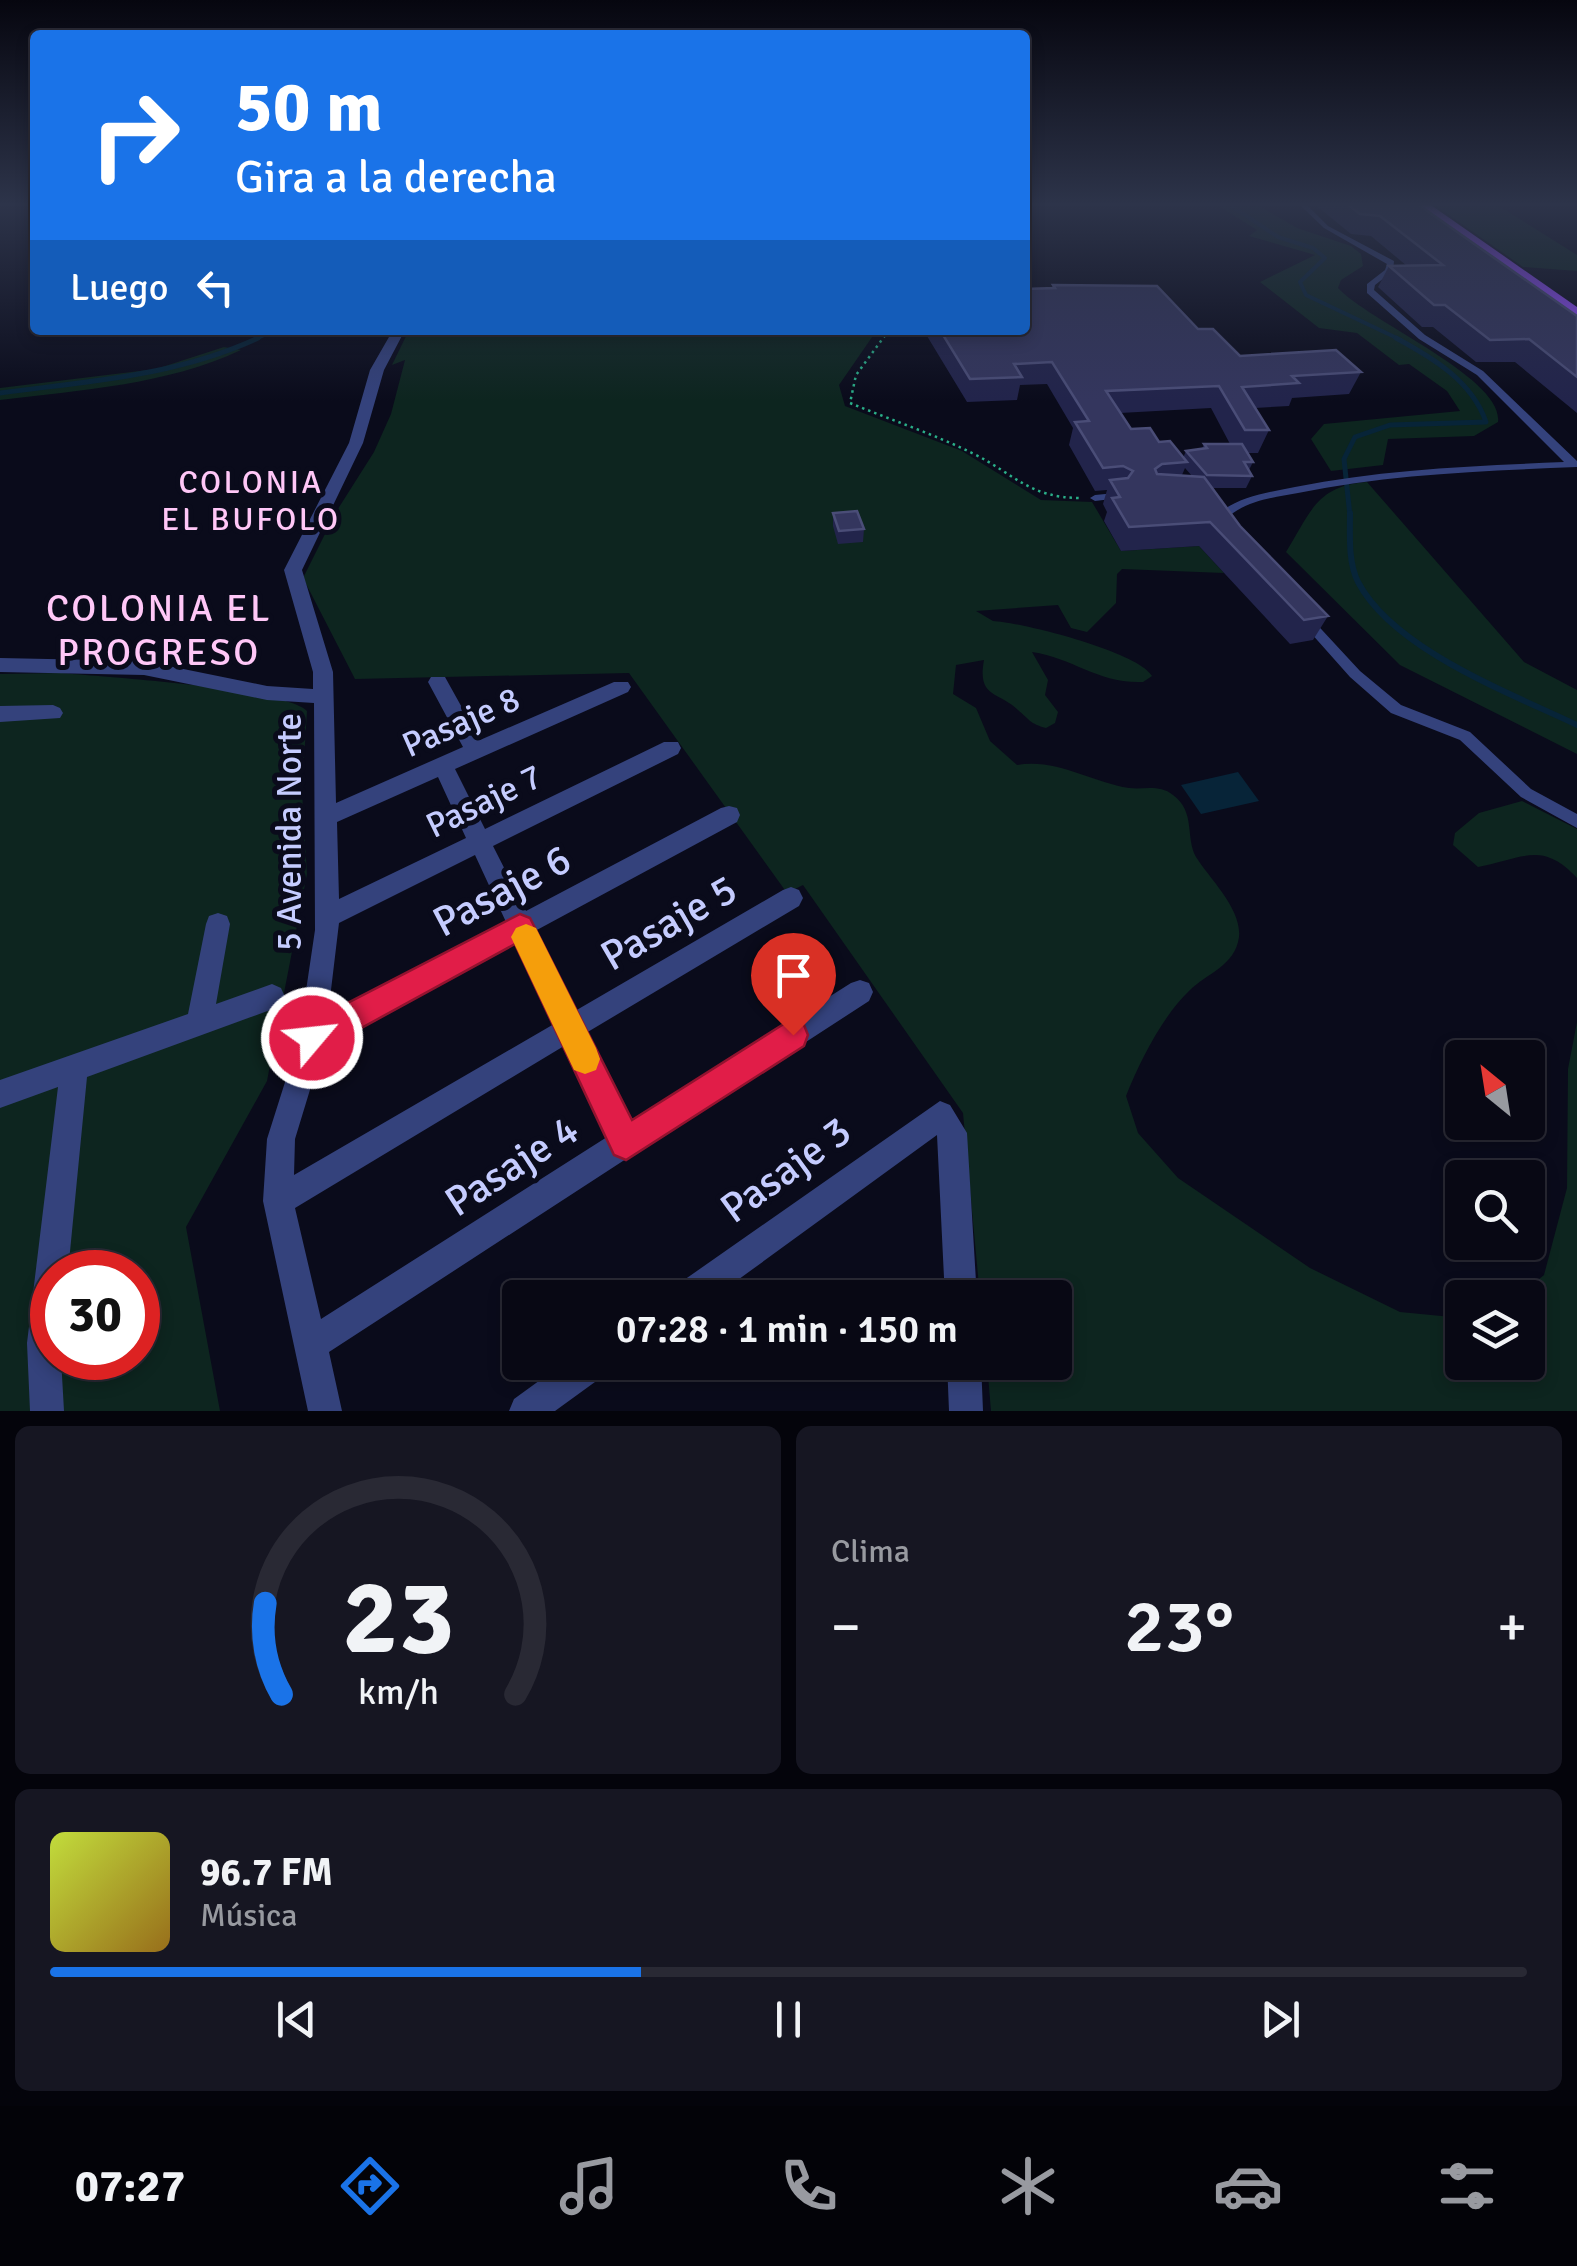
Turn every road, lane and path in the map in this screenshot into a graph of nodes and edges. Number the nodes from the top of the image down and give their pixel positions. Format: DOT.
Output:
graph roads {
  1 [pos="1390,269"];
  2 [pos="1511,269"];
  3 [pos="1577,315"];
  4 [pos="396,335"];
  5 [pos="886,335"];
  6 [pos="1575,464"];
  7 [pos="1116,496"];
  8 [pos="1095,498"];
  9 [pos="1228,533"];
  10 [pos="1301,614"];
  11 [pos="0,665"];
  12 [pos="438,682"];
  13 [pos="621,687"];
  14 [pos="325,696"];
  15 [pos="53,713"];
  16 [pos="0,714"];
  17 [pos="671,748"];
  18 [pos="476,751"];
  19 [pos="442,766"];
  20 [pos="728,815"];
  21 [pos="328,816"];
  22 [pos="1577,822"];
  23 [pos="480,842"];
  24 [pos="792,898"];
  25 [pos="327,917"];
  26 [pos="218,924"];
  27 [pos="520,927"];
  28 [pos="860,992"];
  29 [pos="272,997"];
  30 [pos="200,1022"];
  31 [pos="569,1027"];
  32 [pos="312,1038"];
  33 [pos="74,1068"];
  34 [pos="0,1094"];
  35 [pos="626,1143"];
  36 [pos="278,1201"];
  37 [pos="710,1280"];
  38 [pos="959,1280"];
  39 [pos="310,1346"];
  40 [pos="569,1380"];
  41 [pos="965,1380"];
  42 [pos="47,1411"];
  43 [pos="325,1411"];
  44 [pos="526,1411"];
  45 [pos="966,1411"];
  1 -- 6 [label="lane"];
  2 -- 3 [label="main road"];
  4 -- 14 [label="street, 5 Avenida Norte"];
  5 -- 8 [label="path"];
  6 -- 9 [label="lane"];
  7 -- 8 [label="lane"];
  10 -- 22 [label="lane"];
  11 -- 14 [label="street"];
  12 -- 18 [label="street"];
  13 -- 18 [label="street, Pasaje 8"];
  14 -- 21 [label="street, 5 Avenida Norte"];
  15 -- 16 [label="street"];
  17 -- 23 [label="street, Pasaje 7"];
  18 -- 19 [label="street, Pasaje 8"];
  19 -- 21 [label="street, Pasaje 8"];
  19 -- 23 [label="street"];
  20 -- 27 [label="street, Pasaje 6"];
  21 -- 25 [label="street, 5 Avenida Norte"];
  23 -- 25 [label="street, Pasaje 7"];
  23 -- 27 [label="street"];
  24 -- 31 [label="street, Pasaje 5"];
  25 -- 32 [label="street, 5 Avenida Norte"];
  26 -- 30 [label="street"];
  27 -- 31 [label="street"];
  27 -- 32 [label="street, Pasaje 6"];
  28 -- 35 [label="street, Pasaje 4"];
  29 -- 30 [label="street"];
  30 -- 33 [label="street"];
  31 -- 35 [label="street"];
  31 -- 36 [label="street, Pasaje 5"];
  32 -- 36 [label="street, 5 Avenida Norte"];
  33 -- 34 [label="street"];
  33 -- 42 [label="street"];
  35 -- 39 [label="street, Pasaje 4"];
  36 -- 39 [label="street, 5 Avenida Norte"];
  37 -- 38 [label="street, Pasaje 3"];
  39 -- 43 [label="street, 5 Avenida Norte"];
  40 -- 44 [label="street"];
  41 -- 45 [label="street"];
}
